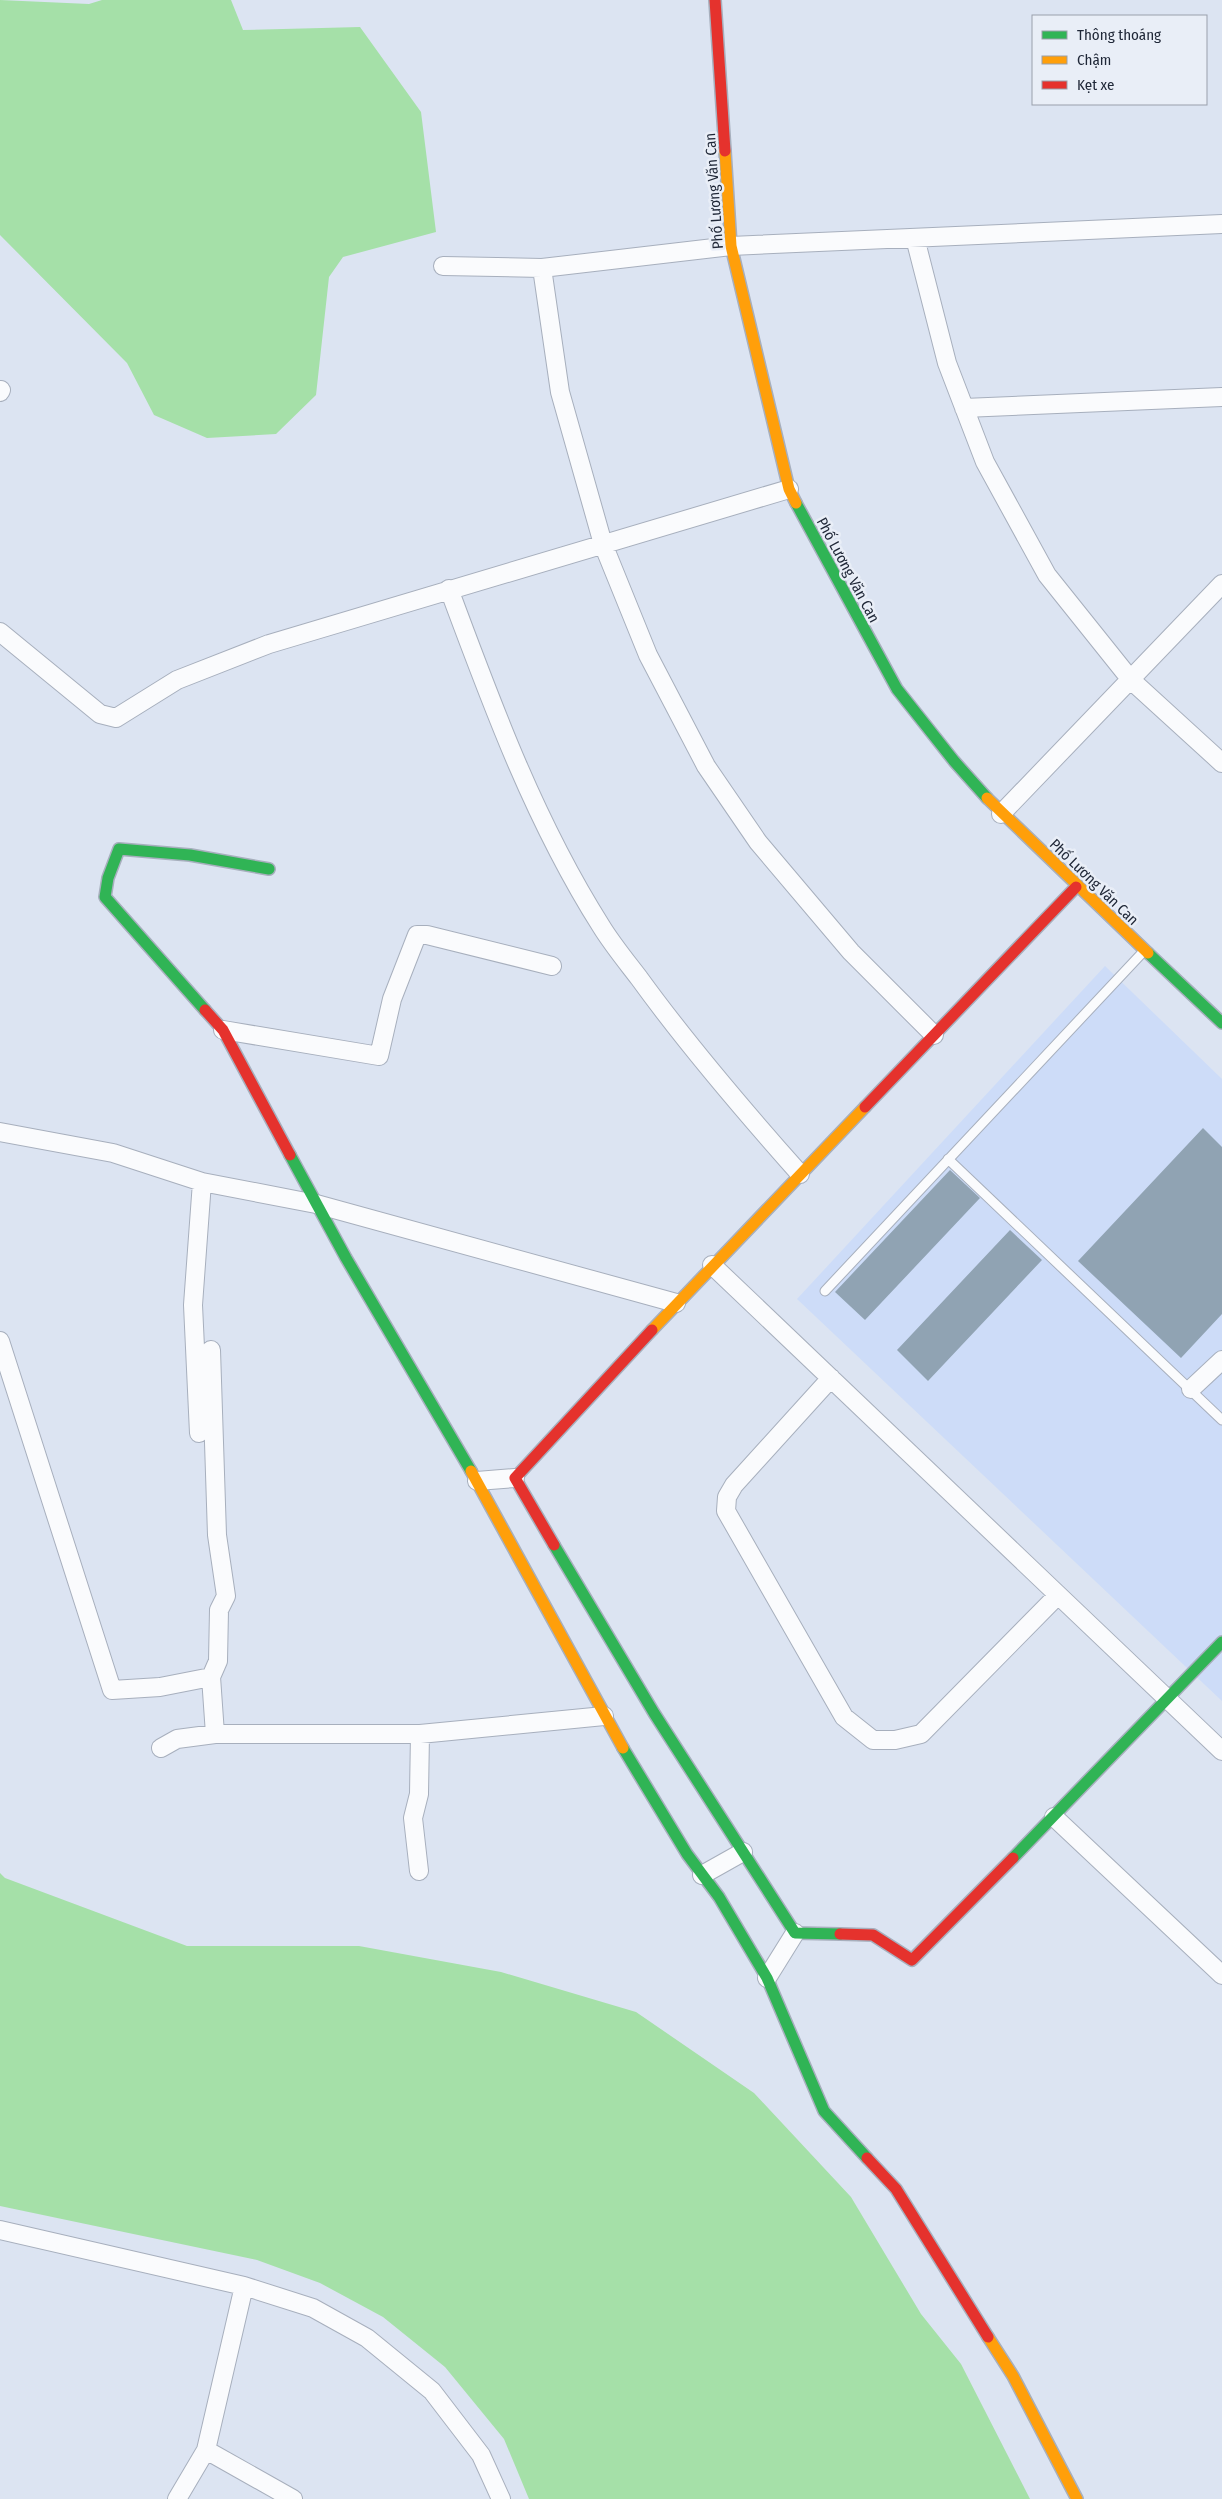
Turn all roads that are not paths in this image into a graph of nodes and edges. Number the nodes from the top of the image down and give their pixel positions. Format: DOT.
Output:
graph roads {
  1 [pos="715,0"];
  2 [pos="1222,224"];
  3 [pos="915,238"];
  4 [pos="731,246"];
  5 [pos="442,266"];
  6 [pos="542,268"];
  7 [pos="1222,397"];
  8 [pos="964,408"];
  9 [pos="789,489"];
  10 [pos="603,544"];
  11 [pos="1222,584"];
  12 [pos="449,590"];
  13 [pos="0,632"];
  14 [pos="1131,680"];
  15 [pos="1222,763"];
  16 [pos="1001,814"];
  17 [pos="269,869"];
  18 [pos="1076,887"];
  19 [pos="1144,951"];
  20 [pos="552,966"];
  21 [pos="1222,1023"];
  22 [pos="223,1030"];
  23 [pos="934,1035"];
  24 [pos="0,1132"];
  25 [pos="948,1159"];
  26 [pos="800,1174"];
  27 [pos="202,1182"];
  28 [pos="316,1204"];
  29 [pos="712,1265"];
  30 [pos="825,1291"];
  31 [pos="676,1303"];
  32 [pos="0,1341"];
  33 [pos="211,1350"];
  34 [pos="1222,1361"];
  35 [pos="831,1378"];
  36 [pos="1191,1389"];
  37 [pos="1222,1420"];
  38 [pos="199,1433"];
  39 [pos="515,1478"];
  40 [pos="477,1481"];
  41 [pos="1058,1595"];
  42 [pos="1222,1642"];
  43 [pos="211,1677"];
  44 [pos="1167,1699"];
  45 [pos="604,1716"];
  46 [pos="214,1734"];
  47 [pos="420,1734"];
  48 [pos="161,1748"];
  49 [pos="1222,1751"];
  50 [pos="1054,1817"];
  51 [pos="743,1852"];
  52 [pos="419,1871"];
  53 [pos="702,1875"];
  54 [pos="795,1934"];
  55 [pos="1222,1975"];
  56 [pos="767,1978"];
  57 [pos="0,2230"];
  58 [pos="244,2286"];
  59 [pos="206,2450"];
  60 [pos="177,2499"];
  61 [pos="293,2499"];
  62 [pos="501,2499"];
  63 [pos="1076,2499"];
  1 -- 4 [label="street, Phố Lương Văn Can"];
  2 -- 3 [label="street"];
  3 -- 4 [label="street"];
  3 -- 8 [label="street"];
  4 -- 6 [label="street"];
  4 -- 9 [label="street, Phố Lương Văn Can"];
  5 -- 6 [label="street"];
  6 -- 10 [label="street"];
  7 -- 8 [label="street"];
  8 -- 14 [label="street"];
  9 -- 10 [label="street"];
  9 -- 16 [label="street, Phố Lương Văn Can"];
  10 -- 12 [label="street"];
  10 -- 23 [label="street"];
  11 -- 14 [label="street"];
  12 -- 13 [label="street"];
  12 -- 26 [label="street"];
  14 -- 15 [label="street"];
  14 -- 16 [label="street"];
  16 -- 18 [label="street, Phố Lương Văn Can"];
  17 -- 22 [label="street"];
  18 -- 19 [label="street, Phố Lương Văn Can"];
  18 -- 23 [label="street"];
  19 -- 21 [label="street, Phố Lương Văn Can"];
  19 -- 25 [label="lane"];
  20 -- 22 [label="street"];
  22 -- 28 [label="street"];
  23 -- 26 [label="street"];
  24 -- 27 [label="street"];
  25 -- 30 [label="lane"];
  25 -- 36 [label="lane"];
  26 -- 29 [label="street"];
  27 -- 28 [label="street"];
  27 -- 38 [label="street"];
  28 -- 31 [label="street"];
  28 -- 40 [label="street"];
  29 -- 31 [label="street"];
  29 -- 35 [label="street"];
  31 -- 39 [label="street"];
  32 -- 43 [label="street"];
  33 -- 43 [label="street"];
  34 -- 36 [label="street"];
  35 -- 41 [label="street"];
  35 -- 41 [label="street"];
  36 -- 37 [label="lane"];
  39 -- 40 [label="street"];
  39 -- 51 [label="street"];
  40 -- 45 [label="street"];
  41 -- 44 [label="street"];
  42 -- 44 [label="street"];
  43 -- 46 [label="street"];
  44 -- 49 [label="street"];
  44 -- 50 [label="street"];
  45 -- 47 [label="street"];
  45 -- 53 [label="street"];
  46 -- 47 [label="street"];
  46 -- 48 [label="street"];
  47 -- 52 [label="street"];
  50 -- 54 [label="street"];
  50 -- 55 [label="street"];
  51 -- 53 [label="street"];
  51 -- 54 [label="street"];
  53 -- 56 [label="street"];
  54 -- 56 [label="street"];
  56 -- 63 [label="street"];
  57 -- 58 [label="street"];
  58 -- 59 [label="street"];
  58 -- 62 [label="street"];
  59 -- 60 [label="street"];
  59 -- 61 [label="street"];
}
